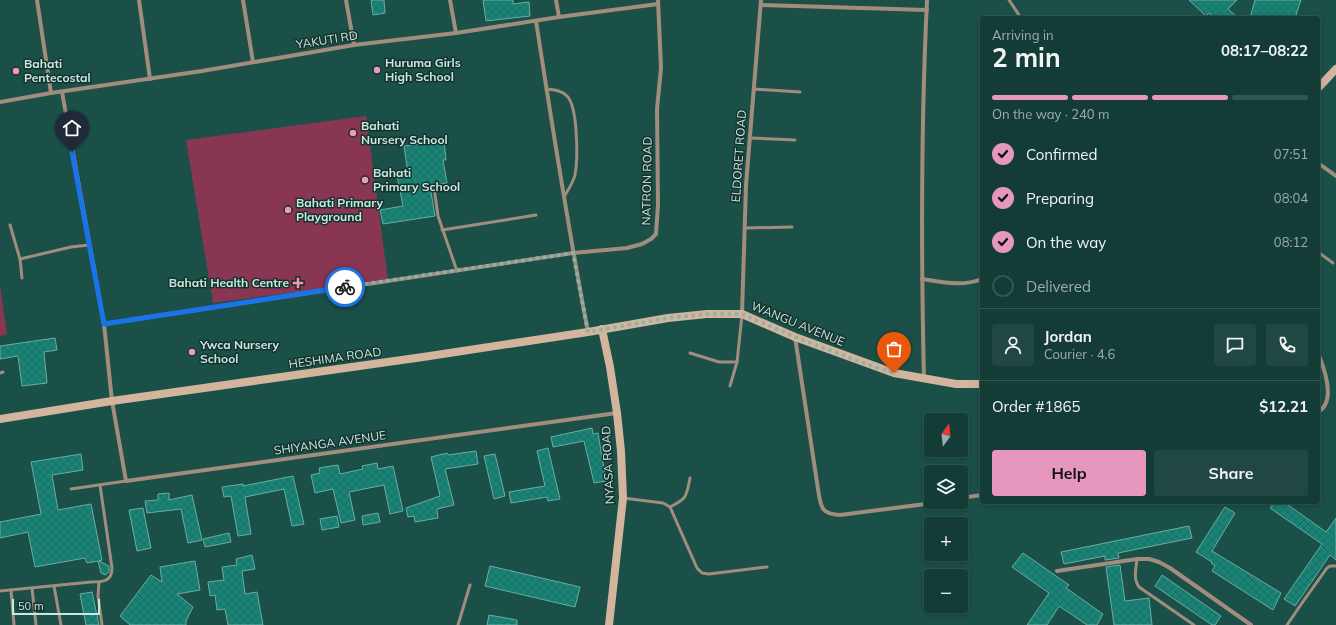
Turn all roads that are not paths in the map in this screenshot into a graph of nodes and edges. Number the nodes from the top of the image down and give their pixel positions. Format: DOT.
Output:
graph roads {
  1 [pos="37,0"];
  2 [pos="139,0"];
  3 [pos="243,0"];
  4 [pos="346,0"];
  5 [pos="450,0"];
  6 [pos="556,0"];
  7 [pos="927,0"];
  8 [pos="1009,0"];
  9 [pos="658,2"];
  10 [pos="761,2"];
  11 [pos="927,10"];
  12 [pos="1020,16"];
  13 [pos="559,17"];
  14 [pos="536,21"];
  15 [pos="456,33"];
  16 [pos="354,45"];
  17 [pos="253,62"];
  18 [pos="1336,69"];
  19 [pos="150,79"];
  20 [pos="1320,86"];
  21 [pos="546,89"];
  22 [pos="754,89"];
  23 [pos="62,92"];
  24 [pos="800,92"];
  25 [pos="51,93"];
  26 [pos="0,102"];
  27 [pos="750,138"];
  28 [pos="795,140"];
  29 [pos="1320,164"];
  30 [pos="1336,176"];
  31 [pos="434,188"];
  32 [pos="564,197"];
  33 [pos="536,215"];
  34 [pos="10,225"];
  35 [pos="792,227"];
  36 [pos="745,228"];
  37 [pos="442,230"];
  38 [pos="89,245"];
  39 [pos="573,253"];
  40 [pos="1320,253"];
  41 [pos="20,259"];
  42 [pos="1333,263"];
  43 [pos="458,271"];
  44 [pos="22,278"];
  45 [pos="922,279"];
  46 [pos="980,280"];
  47 [pos="742,314"];
  48 [pos="104,324"];
  49 [pos="602,329"];
  50 [pos="588,332"];
  51 [pos="795,337"];
  52 [pos="690,353"];
  53 [pos="1320,358"];
  54 [pos="737,362"];
  55 [pos="924,379"];
  56 [pos="980,384"];
  57 [pos="730,386"];
  58 [pos="112,401"];
  59 [pos="1320,411"];
  60 [pos="617,412"];
  61 [pos="0,419"];
  62 [pos="690,478"];
  63 [pos="126,481"];
  64 [pos="100,485"];
  65 [pos="71,488"];
  66 [pos="980,495"];
  67 [pos="968,497"];
  68 [pos="624,498"];
  69 [pos="924,504"];
  70 [pos="670,507"];
  71 [pos="1137,559"];
  72 [pos="1336,566"];
  73 [pos="767,568"];
  74 [pos="1057,571"];
  75 [pos="99,582"];
  76 [pos="470,584"];
  77 [pos="54,586"];
  78 [pos="32,588"];
  79 [pos="11,590"];
  80 [pos="0,591"];
  81 [pos="14,625"];
  82 [pos="36,625"];
  83 [pos="61,625"];
  84 [pos="102,625"];
  85 [pos="458,625"];
  86 [pos="609,625"];
  87 [pos="1194,625"];
  88 [pos="1251,625"];
  89 [pos="1288,625"];
  1 -- 25 [label="street"];
  2 -- 19 [label="street"];
  3 -- 17 [label="street"];
  4 -- 16 [label="street"];
  5 -- 15 [label="street"];
  6 -- 13 [label="street"];
  7 -- 11 [label="street"];
  8 -- 12 [label="lane"];
  9 -- 13 [label="street, YAKUTI RD"];
  9 -- 39 [label="street, NATRON ROAD"];
  10 -- 11 [label="street"];
  10 -- 22 [label="street, ELDORET ROAD"];
  11 -- 45 [label="street"];
  13 -- 14 [label="street, YAKUTI RD"];
  14 -- 15 [label="street, YAKUTI RD"];
  14 -- 21 [label="street"];
  15 -- 16 [label="street, YAKUTI RD"];
  16 -- 17 [label="street, YAKUTI RD"];
  17 -- 19 [label="street, YAKUTI RD"];
  18 -- 20 [label="street"];
  19 -- 23 [label="street, YAKUTI RD"];
  21 -- 32 [label="street"];
  21 -- 32 [label="lane"];
  22 -- 24 [label="lane"];
  22 -- 27 [label="street, ELDORET ROAD"];
  23 -- 25 [label="street, YAKUTI RD"];
  23 -- 38 [label="street"];
  25 -- 26 [label="street, YAKUTI RD"];
  27 -- 28 [label="lane"];
  27 -- 36 [label="street, ELDORET ROAD"];
  29 -- 30 [label="street"];
  31 -- 37 [label="lane"];
  32 -- 39 [label="street"];
  33 -- 37 [label="lane"];
  34 -- 41 [label="lane"];
  35 -- 36 [label="lane"];
  36 -- 47 [label="street, ELDORET ROAD"];
  37 -- 43 [label="lane"];
  38 -- 41 [label="lane"];
  38 -- 48 [label="street"];
  39 -- 43 [label="street, NATRON ROAD"];
  39 -- 50 [label="street"];
  40 -- 42 [label="lane"];
  41 -- 44 [label="lane"];
  43 -- 48 [label="street, NATRON ROAD"];
  45 -- 46 [label="street"];
  45 -- 55 [label="street"];
  47 -- 49 [label="street, WANGU AVENUE"];
  47 -- 51 [label="street, WANGU AVENUE"];
  47 -- 54 [label="lane"];
  48 -- 58 [label="street"];
  49 -- 50 [label="street, HESHIMA ROAD"];
  49 -- 60 [label="street, NYASA ROAD"];
  50 -- 58 [label="street, HESHIMA ROAD"];
  51 -- 55 [label="street, WANGU AVENUE"];
  51 -- 69 [label="street"];
  52 -- 54 [label="lane"];
  53 -- 59 [label="street"];
  54 -- 57 [label="lane"];
  55 -- 56 [label="street, WANGU AVENUE"];
  58 -- 61 [label="street, HESHIMA ROAD"];
  58 -- 63 [label="street"];
  60 -- 63 [label="street, SHIYANGA AVENUE"];
  60 -- 68 [label="street, NYASA ROAD"];
  62 -- 70 [label="lane"];
  63 -- 64 [label="lane"];
  64 -- 65 [label="lane"];
  64 -- 75 [label="lane"];
  66 -- 67 [label="street"];
  68 -- 70 [label="lane"];
  68 -- 86 [label="street, NYASA ROAD"];
  70 -- 73 [label="lane"];
  71 -- 74 [label="street"];
  71 -- 87 [label="lane"];
  71 -- 88 [label="street"];
  72 -- 89 [label="lane"];
  75 -- 77 [label="lane"];
  75 -- 84 [label="lane"];
  76 -- 85 [label="lane"];
  77 -- 78 [label="lane"];
  77 -- 83 [label="lane"];
  78 -- 79 [label="lane"];
  78 -- 82 [label="lane"];
  79 -- 80 [label="lane"];
  79 -- 81 [label="lane"];
}
